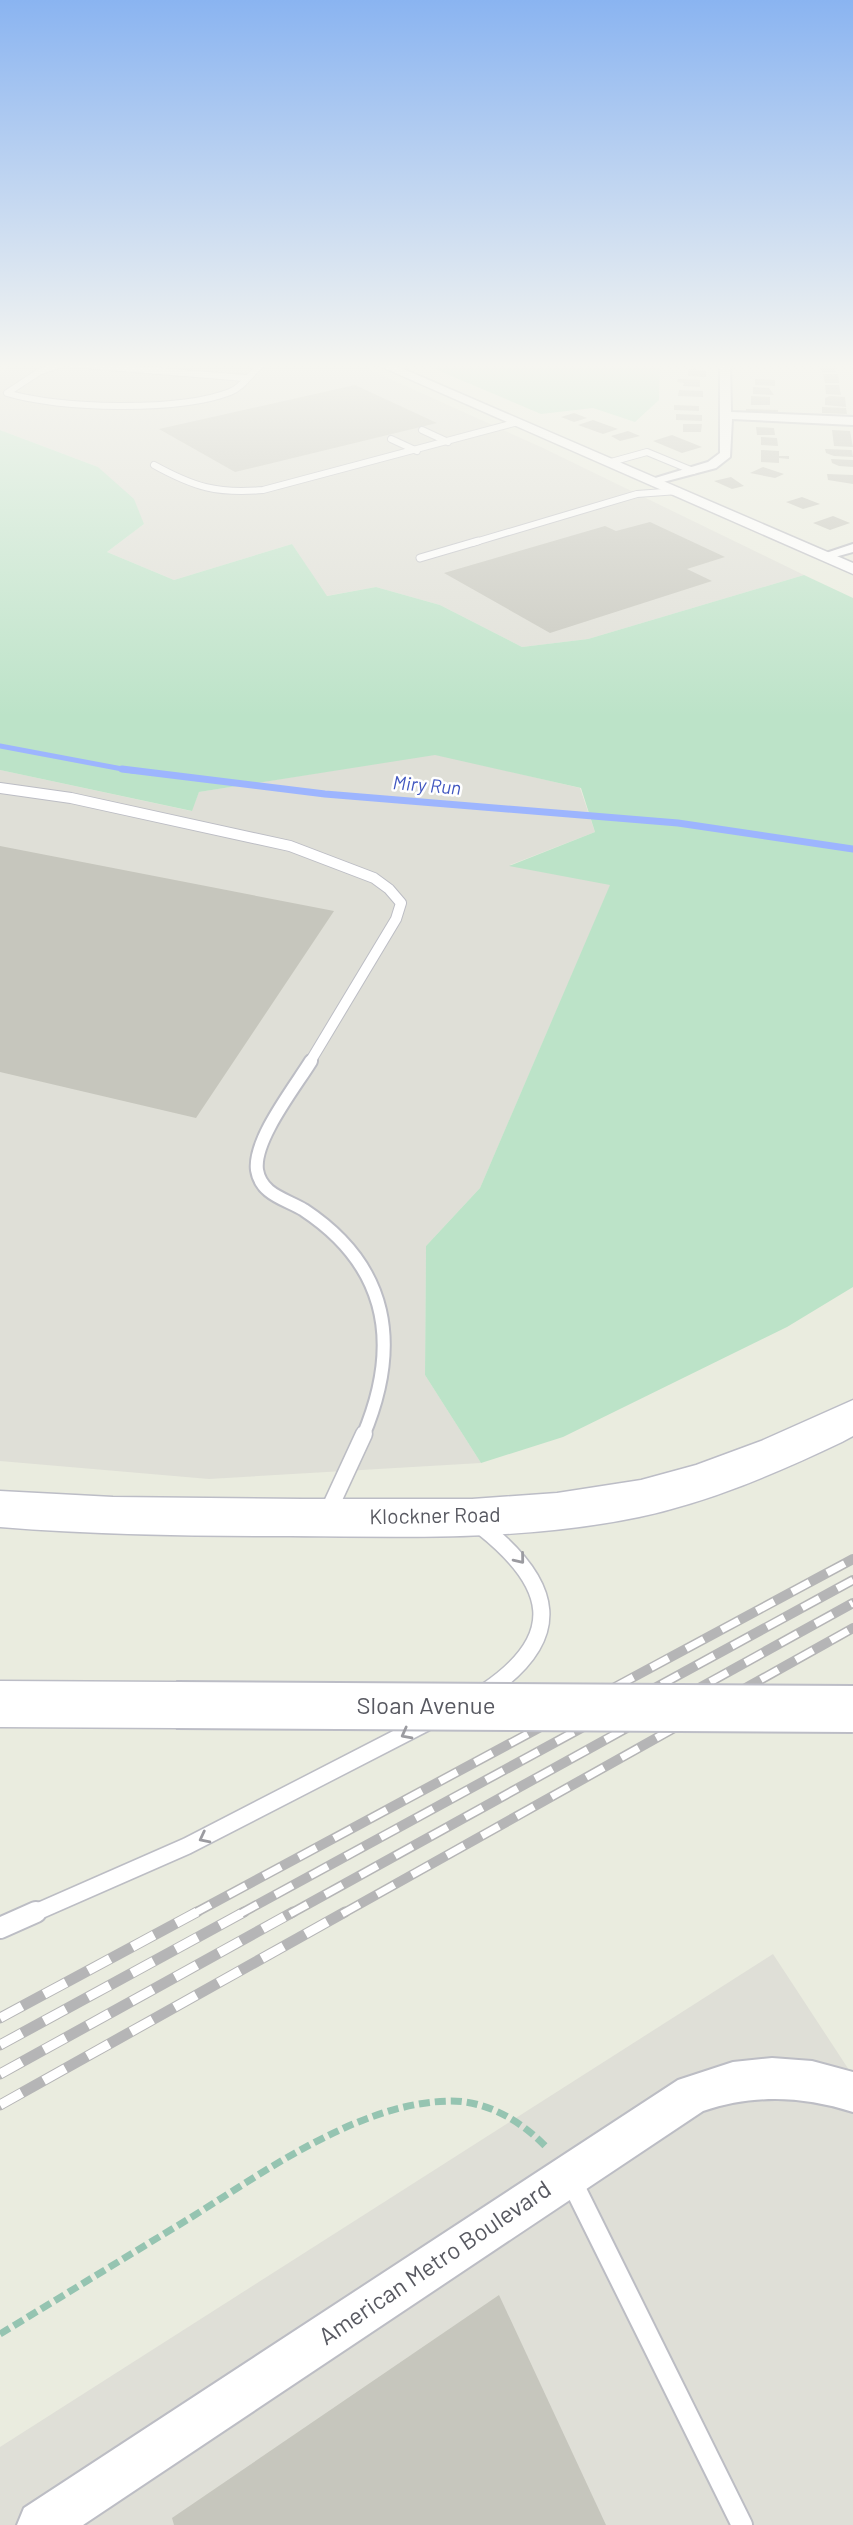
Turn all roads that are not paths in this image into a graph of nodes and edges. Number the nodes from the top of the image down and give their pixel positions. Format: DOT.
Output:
graph roads {
  1 [pos="184,482"];
  2 [pos="294,482"];
  3 [pos="657,482"];
  4 [pos="678,491"];
  5 [pos="636,494"];
  6 [pos="853,548"];
  7 [pos="824,556"];
  8 [pos="420,558"];
  9 [pos="853,569"];
  10 [pos="0,788"];
  11 [pos="853,1417"];
  12 [pos="0,1509"];
  13 [pos="467,1517"];
  14 [pos="325,1518"];
  15 [pos="0,1704"];
  16 [pos="853,1709"];
  17 [pos="0,1928"];
  18 [pos="853,2092"];
  19 [pos="568,2174"];
  20 [pos="41,2525"];
  21 [pos="742,2525"];
  1 -- 2 [label="lane"];
  3 -- 4 [label="street"];
  3 -- 5 [label="lane"];
  4 -- 5 [label="lane"];
  4 -- 7 [label="street"];
  5 -- 8 [label="lane"];
  6 -- 7 [label="street"];
  7 -- 9 [label="street"];
  10 -- 14 [label="lane"];
  11 -- 13 [label="main road, Klockner Road"];
  12 -- 14 [label="main road, Klockner Road"];
  13 -- 14 [label="main road, Klockner Road"];
  13 -- 17 [label="lane, one-way"];
  15 -- 16 [label="main road, Sloan Avenue, bridge"];
  18 -- 19 [label="street, American Metro Boulevard"];
  19 -- 20 [label="street, American Metro Boulevard"];
  19 -- 21 [label="lane"];
}
